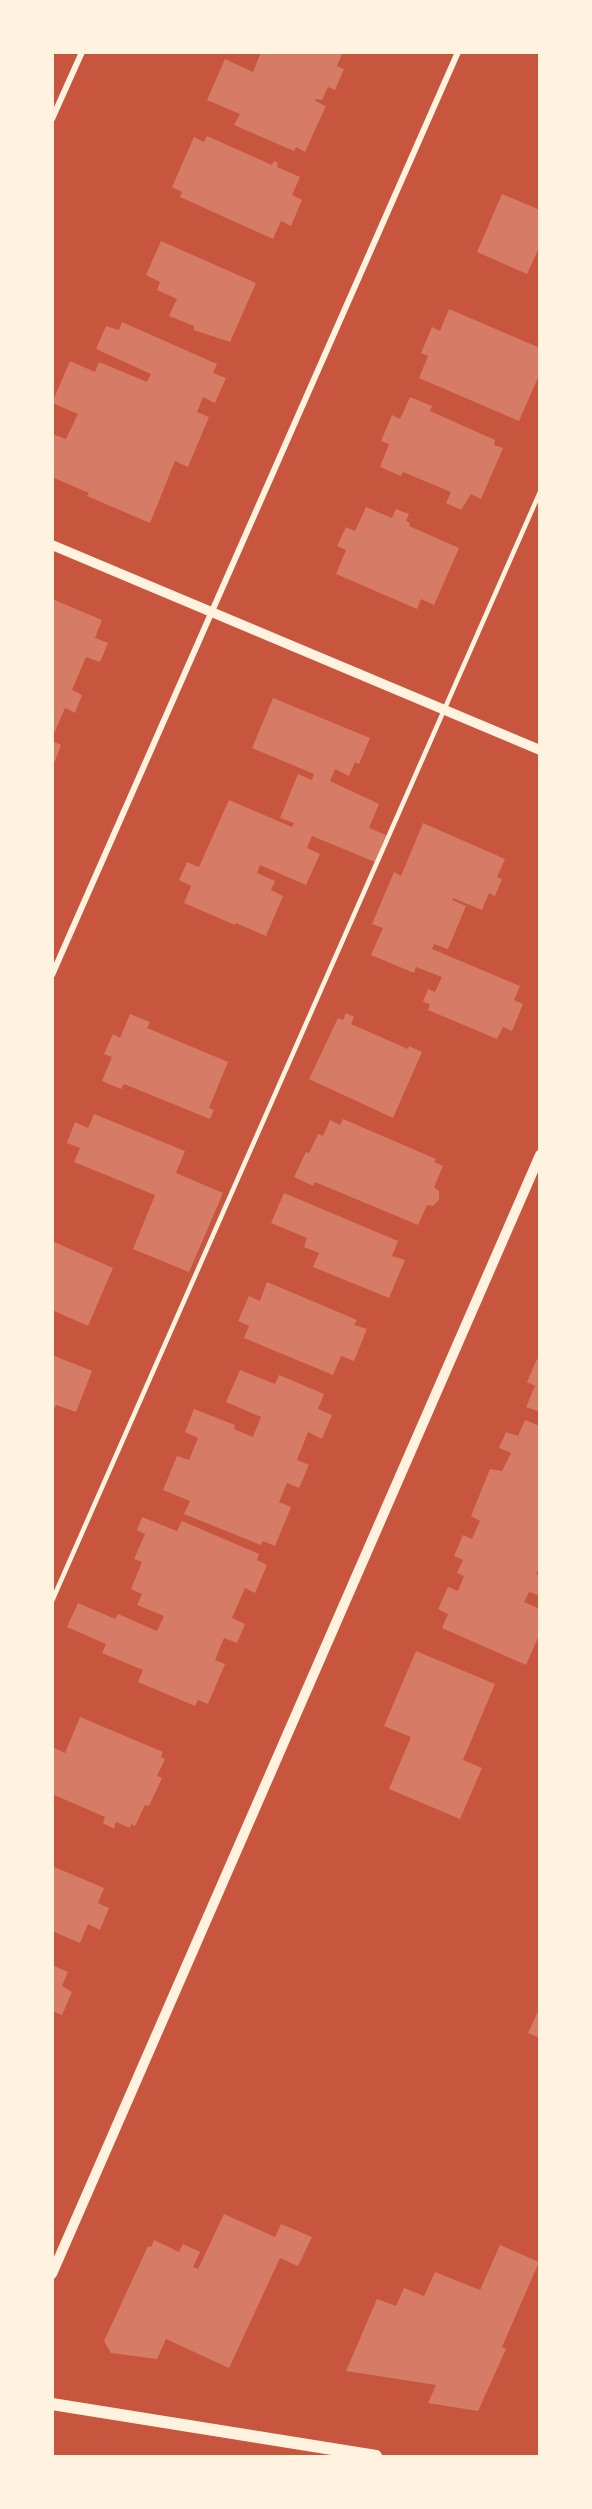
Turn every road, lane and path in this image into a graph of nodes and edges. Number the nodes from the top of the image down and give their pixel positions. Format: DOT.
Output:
graph roads {
  1 [pos="82,52"];
  2 [pos="458,52"];
  3 [pos="52,119"];
  4 [pos="540,492"];
  5 [pos="52,545"];
  6 [pos="211,612"];
  7 [pos="444,710"];
  8 [pos="540,750"];
  9 [pos="52,975"];
  10 [pos="540,1155"];
  11 [pos="52,1601"];
  12 [pos="52,2274"];
  13 [pos="52,2404"];
  14 [pos="376,2457"];
  1 -- 3 [label="street"];
  2 -- 6 [label="street"];
  4 -- 7 [label="lane"];
  5 -- 6 [label="street"];
  6 -- 7 [label="street"];
  6 -- 9 [label="street"];
  7 -- 8 [label="street"];
  7 -- 11 [label="lane"];
  10 -- 12 [label="street"];
  13 -- 14 [label="main road"];
}
